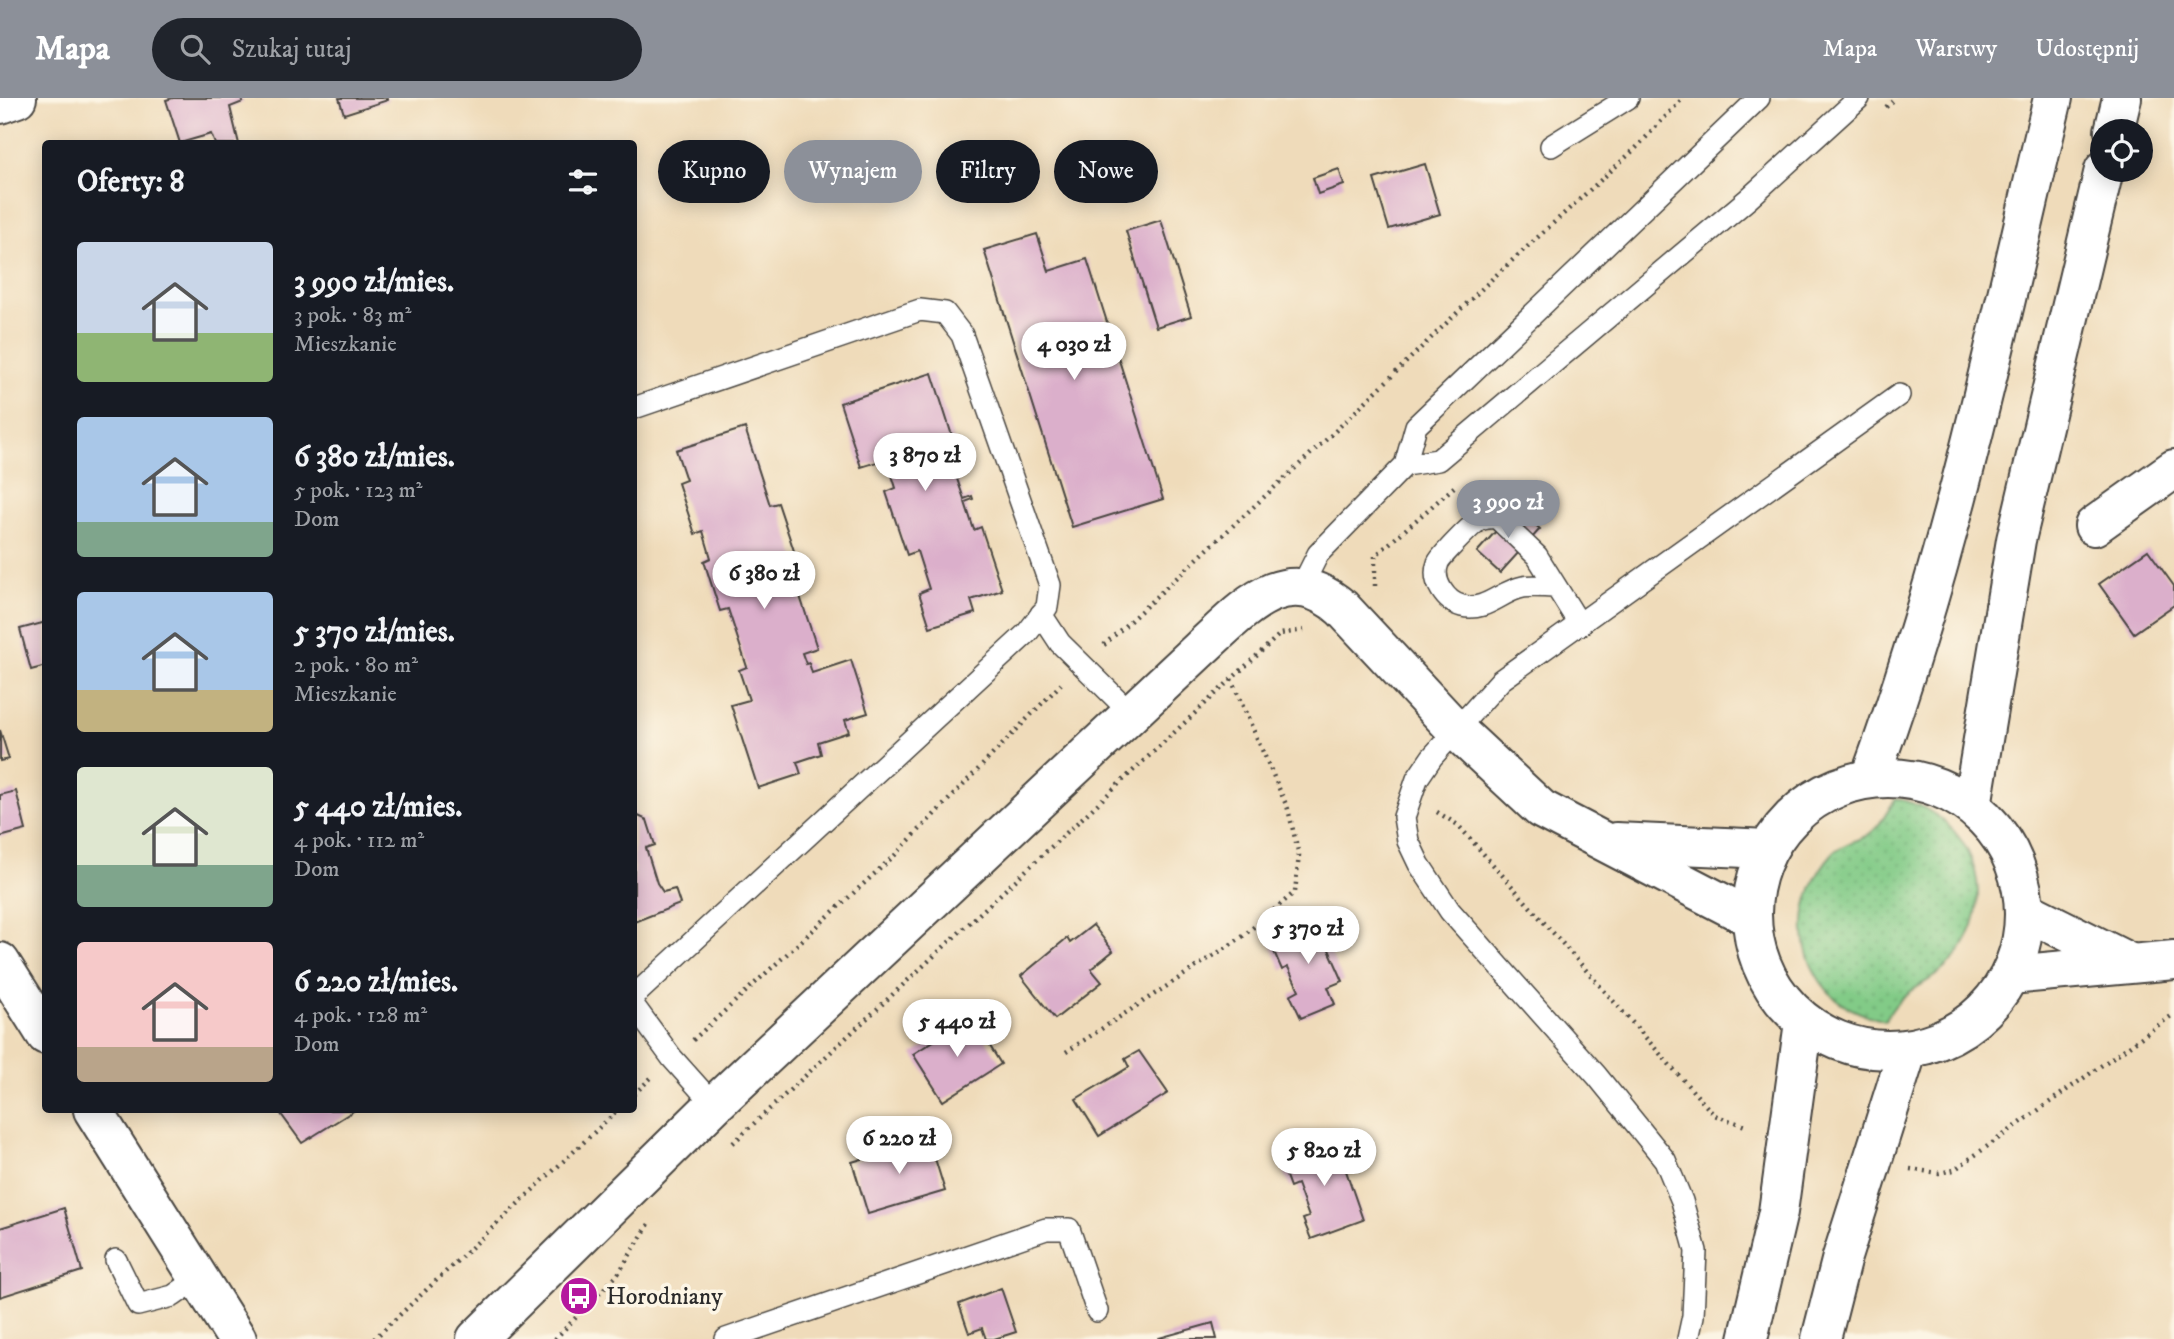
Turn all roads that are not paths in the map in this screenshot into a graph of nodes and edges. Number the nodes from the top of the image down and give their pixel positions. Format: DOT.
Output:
graph roads {
  1 [pos="17,98"];
  2 [pos="1628,98"];
  3 [pos="1759,98"];
  4 [pos="1859,98"];
  5 [pos="2053,98"];
  6 [pos="2122,98"];
  7 [pos="0,104"];
  8 [pos="2117,119"];
  9 [pos="1551,146"];
  10 [pos="2101,182"];
  11 [pos="1899,395"];
  12 [pos="637,407"];
  13 [pos="1405,466"];
  14 [pos="2174,469"];
  15 [pos="2094,526"];
  16 [pos="1302,586"];
  17 [pos="1556,587"];
  18 [pos="1041,614"];
  19 [pos="1580,625"];
  20 [pos="1132,714"];
  21 [pos="1456,730"];
  22 [pos="1871,779"];
  23 [pos="1972,806"];
  24 [pos="1606,841"];
  25 [pos="1768,849"];
  26 [pos="2024,911"];
  27 [pos="1751,918"];
  28 [pos="2174,960"];
  29 [pos="0,962"];
  30 [pos="2130,962"];
  31 [pos="2010,975"];
  32 [pos="637,993"];
  33 [pos="12,1005"];
  34 [pos="637,1010"];
  35 [pos="1804,1022"];
  36 [pos="42,1031"];
  37 [pos="1908,1049"];
  38 [pos="714,1105"];
  39 [pos="95,1113"];
  40 [pos="116,1260"];
  41 [pos="200,1277"];
  42 [pos="1097,1311"];
  43 [pos="237,1339"];
  44 [pos="477,1339"];
  45 [pos="726,1339"];
  46 [pos="1688,1339"];
  47 [pos="1748,1339"];
  48 [pos="1821,1339"];
  1 -- 7 [label="main road"];
  2 -- 9 [label="lane"];
  3 -- 13 [label="lane"];
  4 -- 13 [label="lane"];
  5 -- 22 [label="main road"];
  6 -- 8 [label="main road"];
  10 -- 23 [label="main road"];
  11 -- 19 [label="lane"];
  12 -- 18 [label="lane"];
  13 -- 16 [label="lane"];
  14 -- 15 [label="main road"];
  16 -- 20 [label="main road"];
  16 -- 21 [label="main road"];
  17 -- 17 [label="lane"];
  17 -- 19 [label="lane"];
  18 -- 20 [label="lane"];
  18 -- 32 [label="lane"];
  19 -- 21 [label="lane"];
  20 -- 38 [label="main road"];
  21 -- 24 [label="main road"];
  21 -- 46 [label="lane"];
  22 -- 23 [label="main road"];
  22 -- 25 [label="main road"];
  23 -- 26 [label="main road"];
  24 -- 25 [label="main road"];
  24 -- 27 [label="main road"];
  25 -- 27 [label="main road"];
  26 -- 30 [label="main road"];
  26 -- 31 [label="main road"];
  27 -- 35 [label="main road"];
  28 -- 30 [label="main road"];
  29 -- 33 [label="main road"];
  30 -- 31 [label="main road"];
  31 -- 37 [label="main road"];
  33 -- 36 [label="main road"];
  34 -- 38 [label="lane"];
  35 -- 37 [label="main road"];
  35 -- 47 [label="main road"];
  37 -- 48 [label="main road"];
  38 -- 44 [label="main road"];
  39 -- 41 [label="main road"];
  40 -- 41 [label="lane"];
  41 -- 43 [label="main road"];
  42 -- 45 [label="lane"];
}
